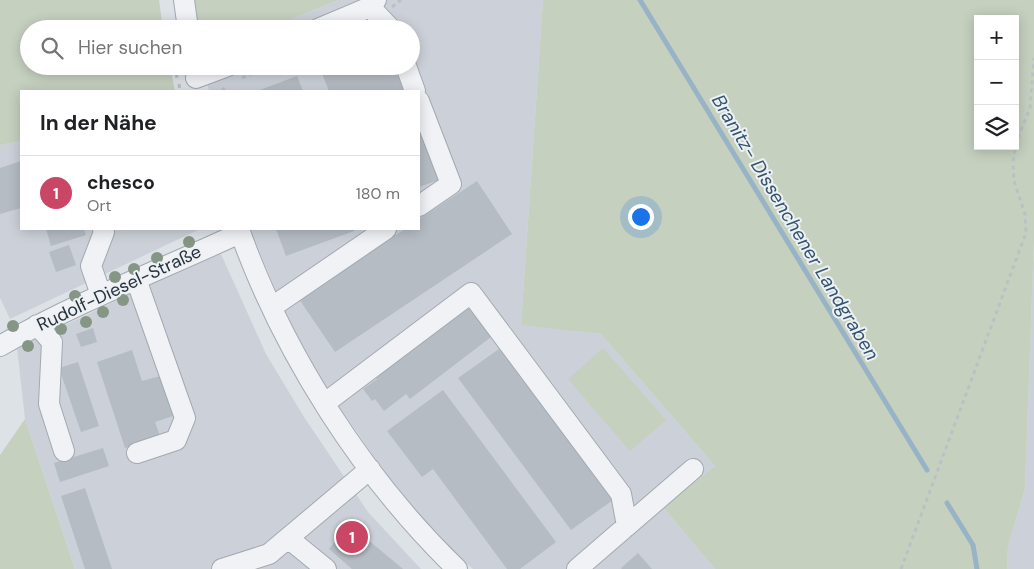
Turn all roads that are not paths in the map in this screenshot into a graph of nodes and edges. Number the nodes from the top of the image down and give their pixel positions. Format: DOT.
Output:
graph roads {
  1 [pos="184,0"];
  2 [pos="373,4"];
  3 [pos="187,20"];
  4 [pos="338,20"];
  5 [pos="385,20"];
  6 [pos="409,75"];
  7 [pos="230,77"];
  8 [pos="196,78"];
  9 [pos="415,90"];
  10 [pos="420,103"];
  11 [pos="420,205"];
  12 [pos="103,230"];
  13 [pos="385,230"];
  14 [pos="239,231"];
  15 [pos="136,279"];
  16 [pos="101,295"];
  17 [pos="272,306"];
  18 [pos="37,325"];
  19 [pos="0,346"];
  20 [pos="325,403"];
  21 [pos="64,451"];
  22 [pos="137,453"];
  23 [pos="370,469"];
  24 [pos="693,469"];
  25 [pos="627,526"];
  26 [pos="288,538"];
  27 [pos="222,569"];
  28 [pos="326,569"];
  29 [pos="457,569"];
  30 [pos="577,569"];
  1 -- 3 [label="street"];
  2 -- 4 [label="street"];
  2 -- 5 [label="street"];
  6 -- 9 [label="street"];
  7 -- 8 [label="street"];
  10 -- 11 [label="street"];
  12 -- 16 [label="street"];
  13 -- 17 [label="street"];
  14 -- 15 [label="street, Rudolf-Diesel-Straße"];
  14 -- 17 [label="street"];
  15 -- 16 [label="street, Rudolf-Diesel-Straße"];
  15 -- 22 [label="street"];
  16 -- 18 [label="street, Rudolf-Diesel-Straße"];
  17 -- 20 [label="street"];
  18 -- 19 [label="street, Rudolf-Diesel-Straße"];
  18 -- 21 [label="street"];
  20 -- 23 [label="street"];
  20 -- 25 [label="street"];
  23 -- 26 [label="street"];
  23 -- 29 [label="street"];
  24 -- 25 [label="street"];
  25 -- 30 [label="street"];
  26 -- 27 [label="street"];
  26 -- 28 [label="street"];
}
